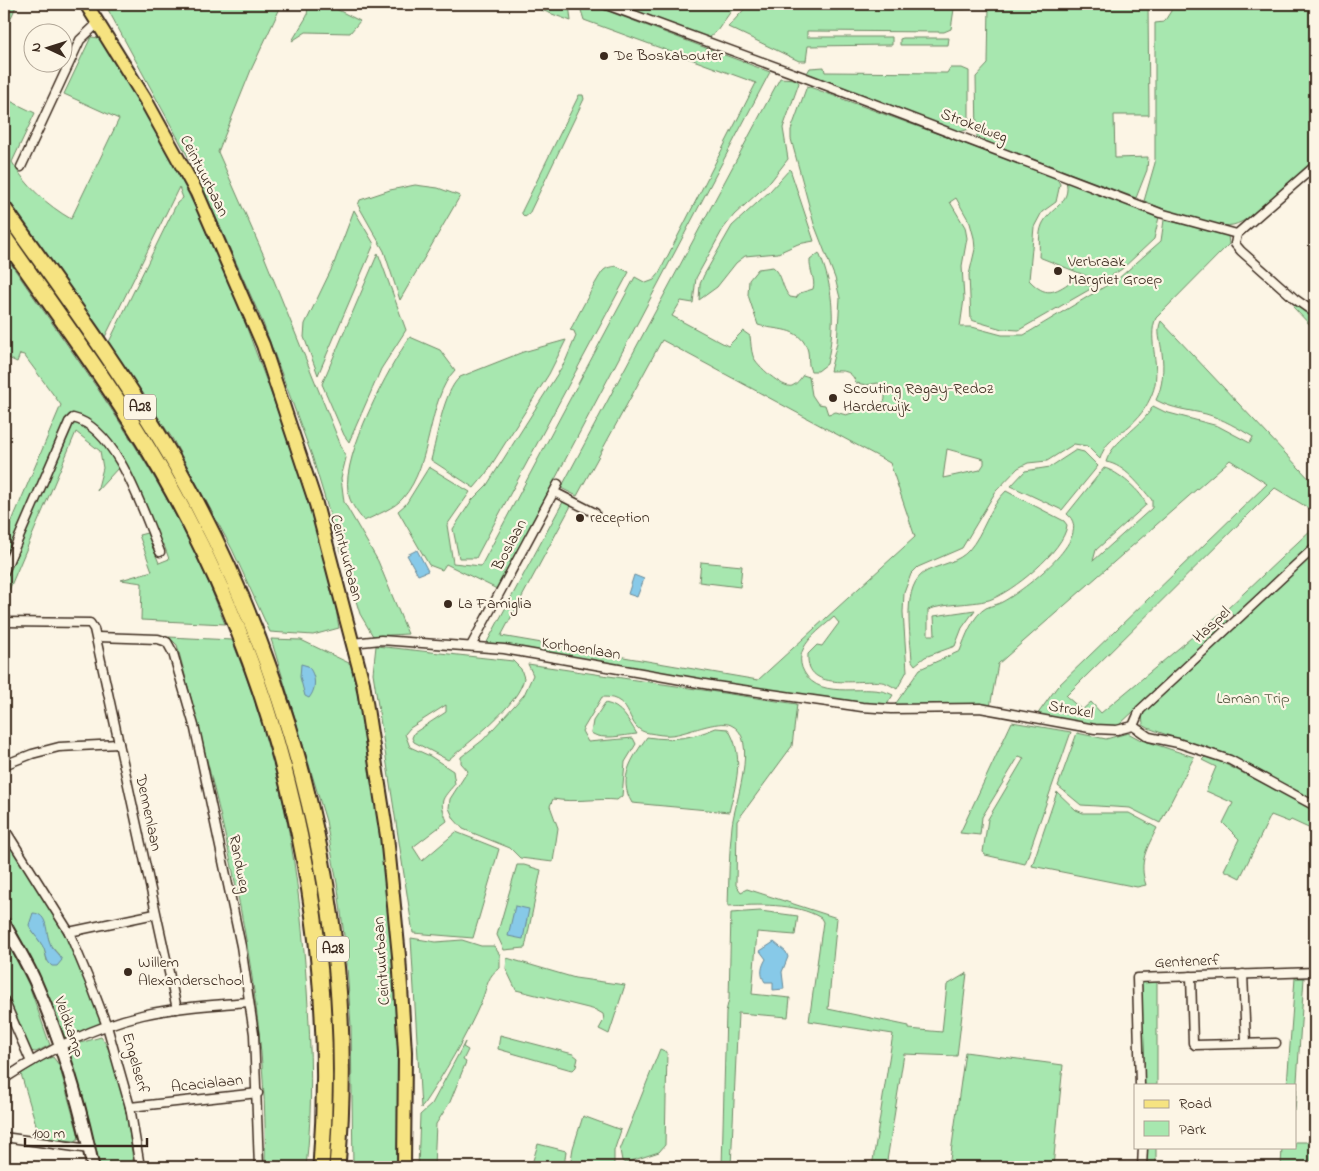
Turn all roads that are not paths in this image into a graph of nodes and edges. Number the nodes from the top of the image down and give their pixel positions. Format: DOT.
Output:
graph roads {
  1 [pos="86,4"];
  2 [pos="604,4"];
  3 [pos="99,22"];
  4 [pos="1315,166"];
  5 [pos="21,167"];
  6 [pos="4,209"];
  7 [pos="1237,234"];
  8 [pos="4,237"];
  9 [pos="1315,313"];
  10 [pos="595,513"];
  11 [pos="1315,547"];
  12 [pos="160,552"];
  13 [pos="4,572"];
  14 [pos="4,622"];
  15 [pos="98,638"];
  16 [pos="352,643"];
  17 [pos="471,646"];
  18 [pos="804,699"];
  19 [pos="1133,726"];
  20 [pos="119,744"];
  21 [pos="4,765"];
  22 [pos="1315,806"];
  23 [pos="4,828"];
  24 [pos="155,914"];
  25 [pos="4,923"];
  26 [pos="69,932"];
  27 [pos="1315,972"];
  28 [pos="1243,974"];
  29 [pos="1191,976"];
  30 [pos="4,1000"];
  31 [pos="249,1002"];
  32 [pos="177,1009"];
  33 [pos="108,1026"];
  34 [pos="1246,1043"];
  35 [pos="1276,1043"];
  36 [pos="60,1045"];
  37 [pos="31,1062"];
  38 [pos="4,1079"];
  39 [pos="1140,1084"];
  40 [pos="258,1093"];
  41 [pos="130,1107"];
  42 [pos="340,1117"];
  43 [pos="4,1137"];
  44 [pos="1143,1148"];
  45 [pos="89,1149"];
  46 [pos="94,1167"];
  47 [pos="140,1167"];
  48 [pos="259,1167"];
  49 [pos="319,1167"];
  50 [pos="336,1167"];
  51 [pos="343,1167"];
  52 [pos="404,1167"];
  53 [pos="1142,1167"];
  1 -- 3 [label="main road, Ceintuurbaan"];
  2 -- 7 [label="street, Strokelweg"];
  3 -- 5 [label="street"];
  3 -- 16 [label="main road, Ceintuurbaan"];
  4 -- 7 [label="street"];
  6 -- 42 [label="highway, A28"];
  7 -- 9 [label="street"];
  8 -- 49 [label="highway, A28"];
  10 -- 17 [label="street, Boslaan"];
  11 -- 19 [label="street, Haspel"];
  12 -- 13 [label="street"];
  14 -- 15 [label="street, Dennenlaan"];
  15 -- 20 [label="street, Dennenlaan"];
  15 -- 31 [label="street, Randweg"];
  16 -- 17 [label="street, Korhoenlaan"];
  16 -- 52 [label="main road, Ceintuurbaan"];
  17 -- 18 [label="street, Korhoenlaan"];
  18 -- 19 [label="street, Strokel"];
  19 -- 22 [label="street"];
  20 -- 21 [label="street"];
  20 -- 24 [label="street, Dennenlaan"];
  23 -- 26 [label="street"];
  24 -- 26 [label="street"];
  24 -- 32 [label="street, Dennenlaan"];
  25 -- 36 [label="street, Veldkamp"];
  26 -- 33 [label="street"];
  27 -- 28 [label="street, Gentenerf"];
  28 -- 29 [label="street, Gentenerf"];
  28 -- 34 [label="street"];
  29 -- 34 [label="street"];
  29 -- 39 [label="street, Gentenerf"];
  30 -- 37 [label="street"];
  31 -- 32 [label="street"];
  31 -- 40 [label="street, Randweg"];
  32 -- 33 [label="street"];
  33 -- 36 [label="street"];
  33 -- 41 [label="street, Engelserf"];
  34 -- 35 [label="street"];
  36 -- 37 [label="street"];
  36 -- 45 [label="street, Veldkamp"];
  37 -- 38 [label="street"];
  40 -- 41 [label="street, Acacialaan"];
  40 -- 48 [label="street, Randweg"];
  41 -- 47 [label="street, Engelserf"];
  42 -- 50 [label="highway, A28"];
  42 -- 51 [label="highway, A28"];
  43 -- 45 [label="street"];
  44 -- 53 [label="street"];
  45 -- 46 [label="street"];
}
